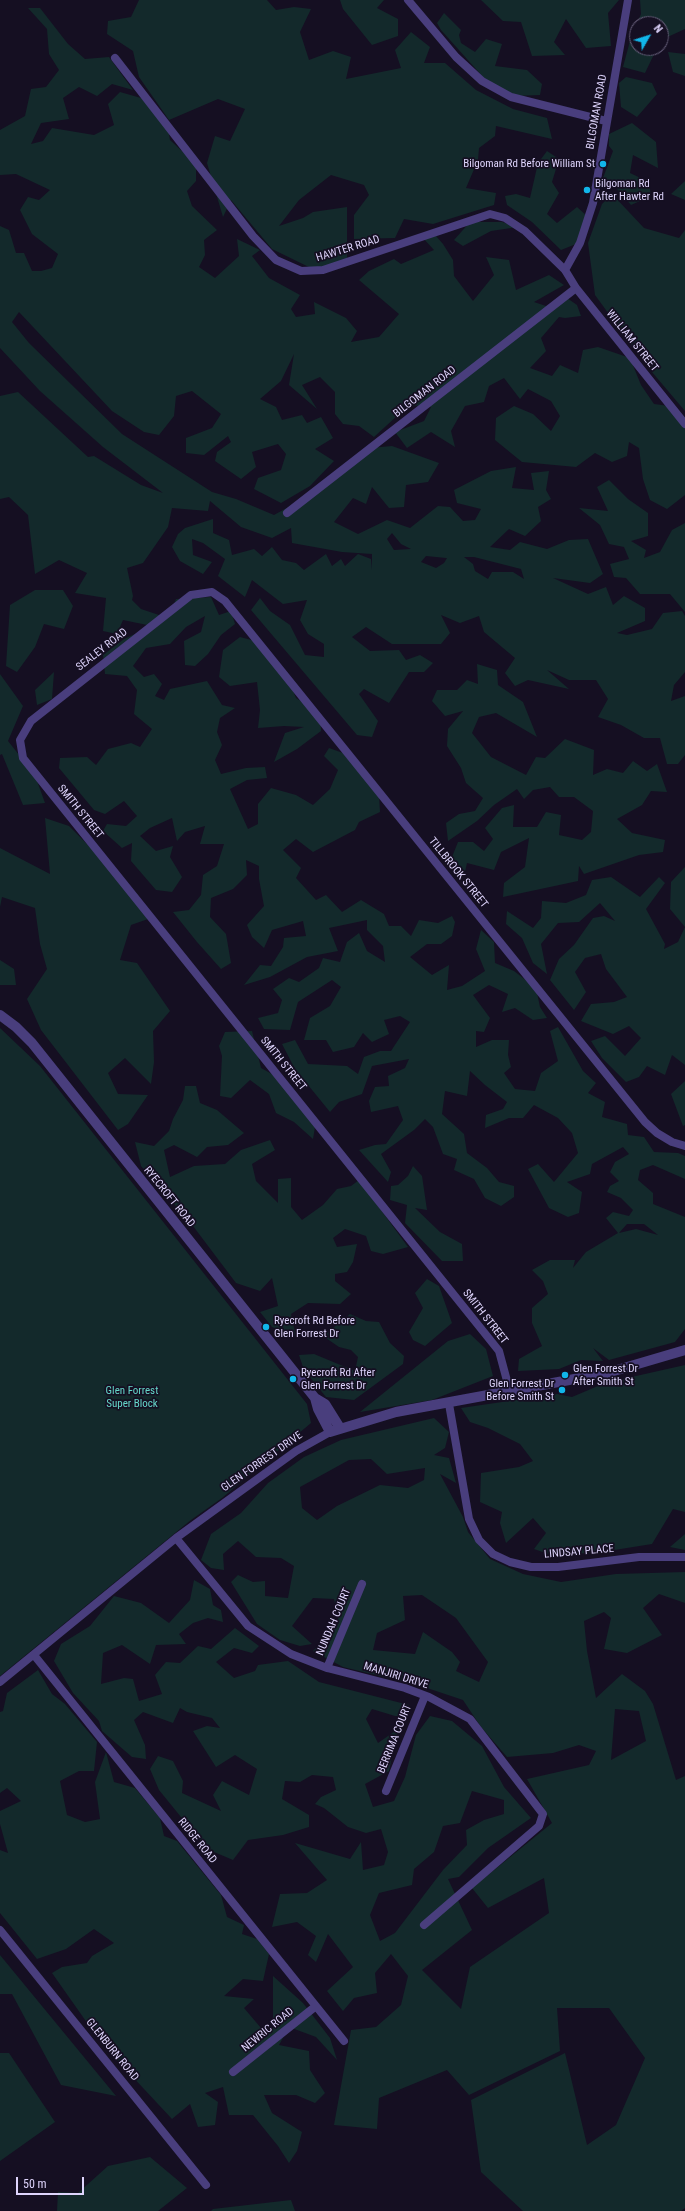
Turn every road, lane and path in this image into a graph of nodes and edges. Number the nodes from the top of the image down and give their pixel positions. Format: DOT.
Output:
graph roads {
  1 [pos="408,0"];
  2 [pos="628,0"];
  3 [pos="115,58"];
  4 [pos="606,121"];
  5 [pos="565,270"];
  6 [pos="576,288"];
  7 [pos="685,424"];
  8 [pos="287,513"];
  9 [pos="225,601"];
  10 [pos="23,758"];
  11 [pos="0,1015"];
  12 [pos="685,1146"];
  13 [pos="685,1350"];
  14 [pos="510,1392"];
  15 [pos="315,1398"];
  16 [pos="449,1404"];
  17 [pos="340,1428"];
  18 [pos="330,1432"];
  19 [pos="176,1538"];
  20 [pos="685,1558"];
  21 [pos="362,1584"];
  22 [pos="34,1655"];
  23 [pos="327,1668"];
  24 [pos="0,1682"];
  25 [pos="425,1696"];
  26 [pos="386,1791"];
  27 [pos="424,1925"];
  28 [pos="0,1930"];
  29 [pos="316,2006"];
  30 [pos="344,2041"];
  31 [pos="234,2072"];
  32 [pos="206,2185"];
  1 -- 4 [label="street"];
  2 -- 4 [label="street, BILGOMAN ROAD"];
  3 -- 5 [label="street, HAWTER ROAD"];
  4 -- 5 [label="street, BILGOMAN ROAD"];
  5 -- 6 [label="street, WILLIAM STREET"];
  6 -- 7 [label="street, WILLIAM STREET"];
  6 -- 8 [label="street, BILGOMAN ROAD"];
  9 -- 10 [label="street, SEALEY ROAD"];
  9 -- 12 [label="street, TILLBROOK STREET"];
  10 -- 14 [label="street, SMITH STREET"];
  11 -- 15 [label="street, RYECROFT ROAD"];
  13 -- 14 [label="street, GLEN FORREST DRIVE"];
  14 -- 16 [label="street, GLEN FORREST DRIVE"];
  15 -- 17 [label="street, RYECROFT ROAD"];
  15 -- 18 [label="street, RYECROFT ROAD"];
  16 -- 17 [label="street, GLEN FORREST DRIVE"];
  16 -- 20 [label="street, LINDSAY PLACE"];
  17 -- 18 [label="street, GLEN FORREST DRIVE"];
  18 -- 19 [label="street, GLEN FORREST DRIVE"];
  19 -- 22 [label="street, GLEN FORREST DRIVE"];
  19 -- 23 [label="street, MANJIRI DRIVE"];
  21 -- 23 [label="street, NUNDAH COURT"];
  22 -- 24 [label="street, GLEN FORREST DRIVE"];
  22 -- 29 [label="street, RIDGE ROAD"];
  23 -- 25 [label="street, MANJIRI DRIVE"];
  25 -- 26 [label="street, BERRIMA COURT"];
  25 -- 27 [label="street, MANJIRI DRIVE"];
  28 -- 32 [label="street, GLENBURN ROAD"];
  29 -- 30 [label="street, RIDGE ROAD"];
  29 -- 31 [label="street, NEWRIC ROAD"];
}
